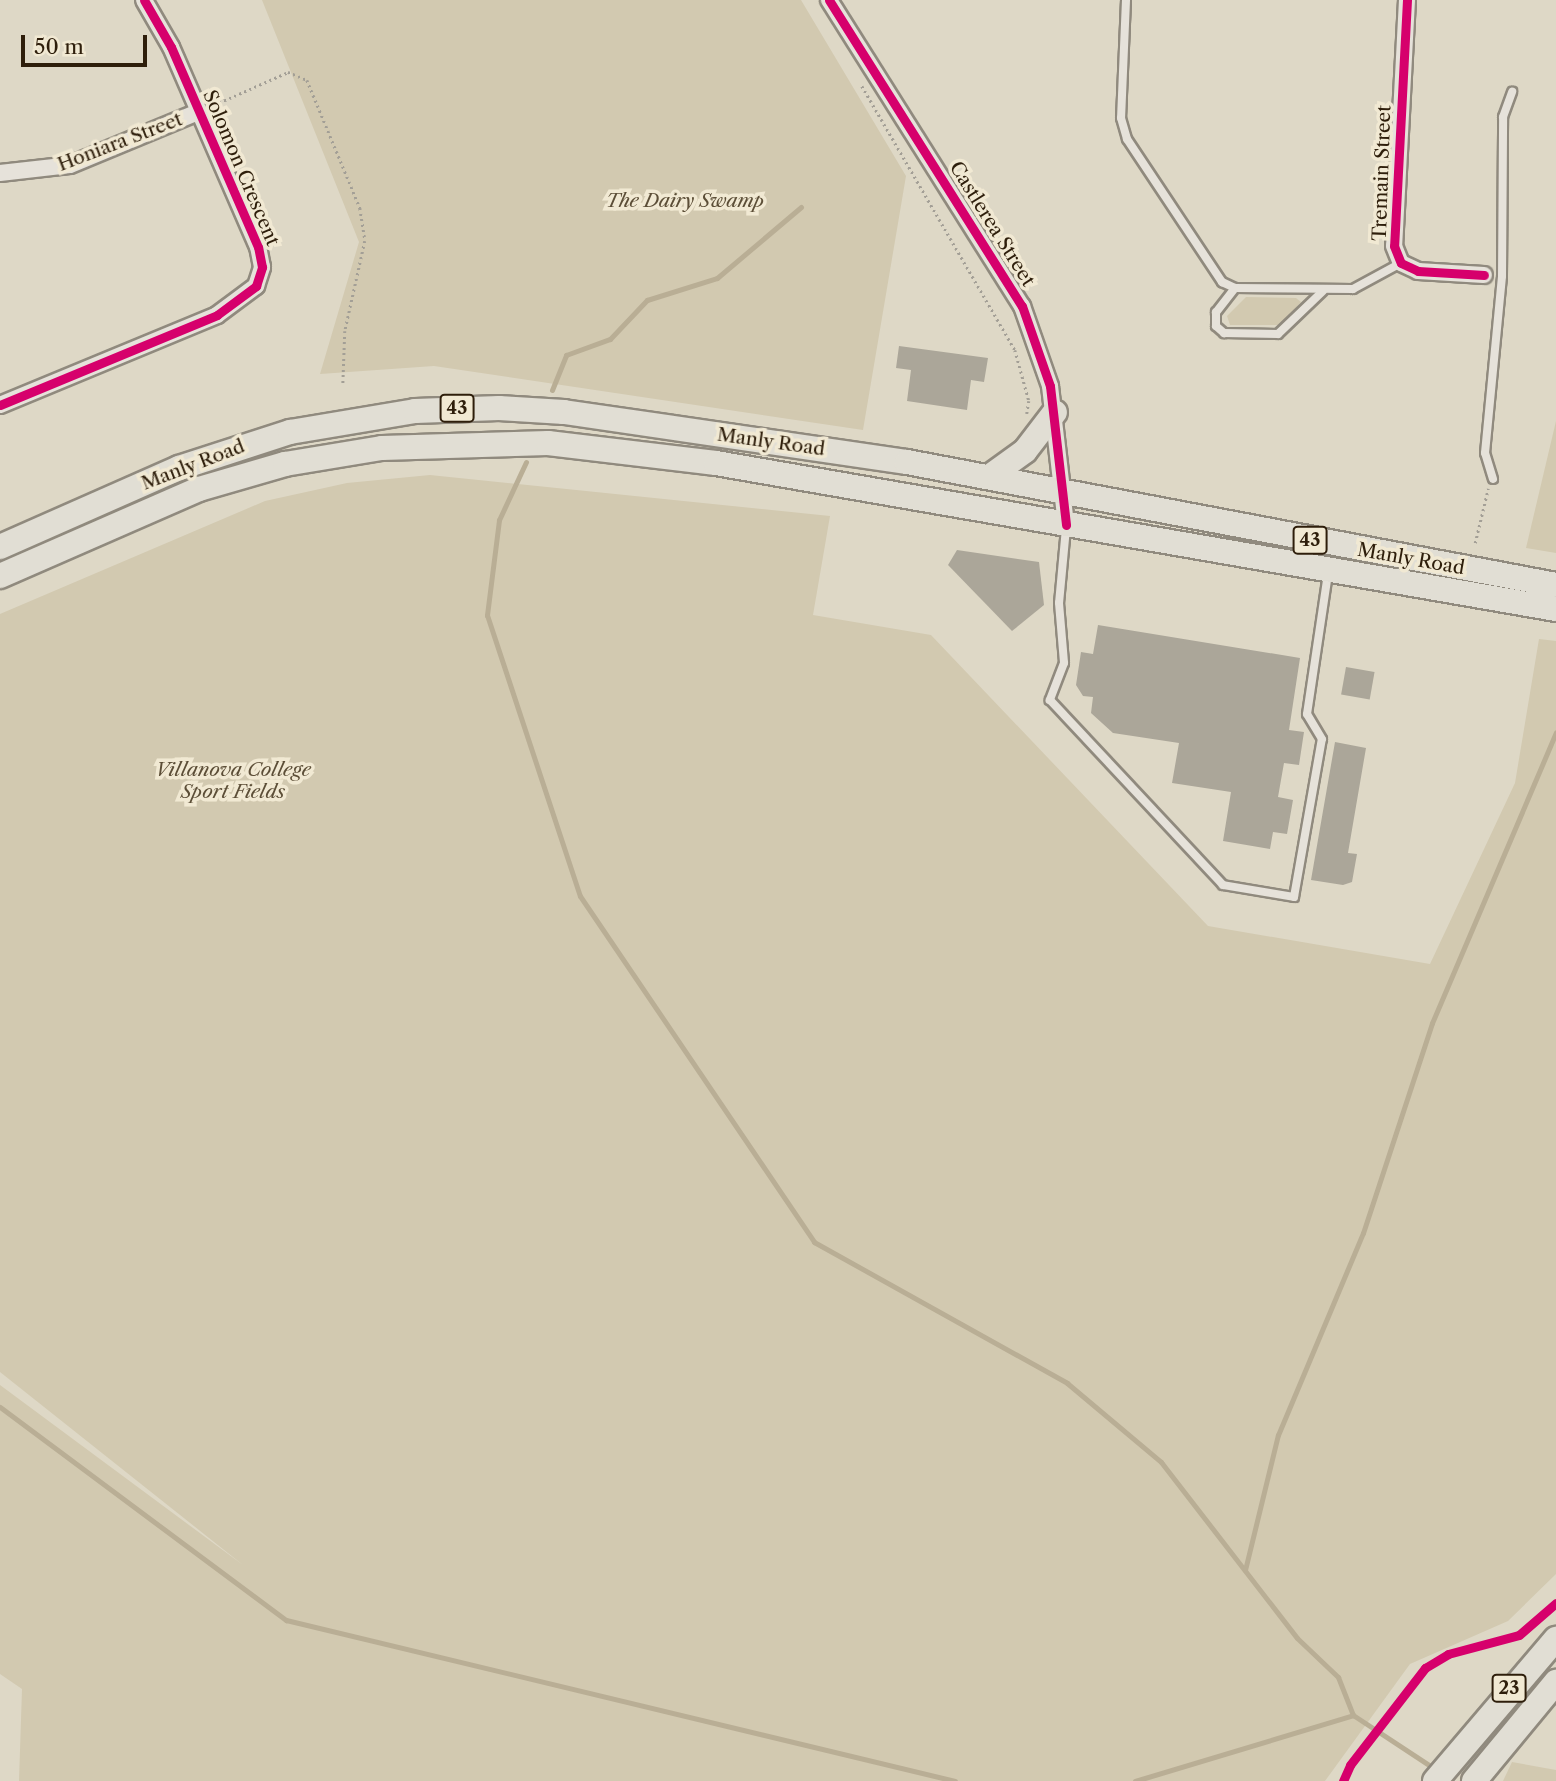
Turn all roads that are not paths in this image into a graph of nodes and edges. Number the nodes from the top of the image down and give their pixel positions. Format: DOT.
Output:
graph roads {
  1 [pos="144,0"];
  2 [pos="1126,0"];
  3 [pos="1407,0"];
  4 [pos="832,1"];
  5 [pos="1512,92"];
  6 [pos="198,112"];
  7 [pos="0,173"];
  8 [pos="1401,263"];
  9 [pos="1484,275"];
  10 [pos="1502,276"];
  11 [pos="1235,288"];
  12 [pos="1323,291"];
  13 [pos="0,405"];
  14 [pos="1055,412"];
  15 [pos="989,477"];
  16 [pos="1493,479"];
  17 [pos="1065,491"];
  18 [pos="1066,525"];
  19 [pos="0,547"];
  20 [pos="1329,570"];
  21 [pos="0,576"];
  22 [pos="1556,585"];
  23 [pos="1556,610"];
  24 [pos="1556,1639"];
  25 [pos="1556,1682"];
  26 [pos="1435,1781"];
  27 [pos="1475,1781"];
  1 -- 6 [label="street, Solomon Crescent"];
  2 -- 11 [label="lane"];
  3 -- 8 [label="street, Tremain Street"];
  4 -- 14 [label="street, Castlerea Street"];
  5 -- 10 [label="lane"];
  6 -- 7 [label="street, Honiara Street"];
  6 -- 13 [label="street, Solomon Crescent"];
  8 -- 9 [label="street, Tremain Street"];
  8 -- 12 [label="lane"];
  9 -- 10 [label="lane"];
  10 -- 16 [label="lane"];
  11 -- 12 [label="lane"];
  11 -- 12 [label="lane"];
  14 -- 15 [label="main road"];
  14 -- 17 [label="street, Castlerea Street"];
  15 -- 17 [label="main road, Manly Road / 43"];
  15 -- 19 [label="main road, Manly Road / 43"];
  17 -- 18 [label="street, Castlerea Street"];
  17 -- 22 [label="main road, Manly Road / 43"];
  18 -- 20 [label="main road, Manly Road / 43"];
  18 -- 20 [label="lane"];
  18 -- 21 [label="main road, Manly Road / 43"];
  20 -- 23 [label="main road, Manly Road / 43"];
  24 -- 26 [label="main road, 23"];
  25 -- 27 [label="main road, 23"];
}
